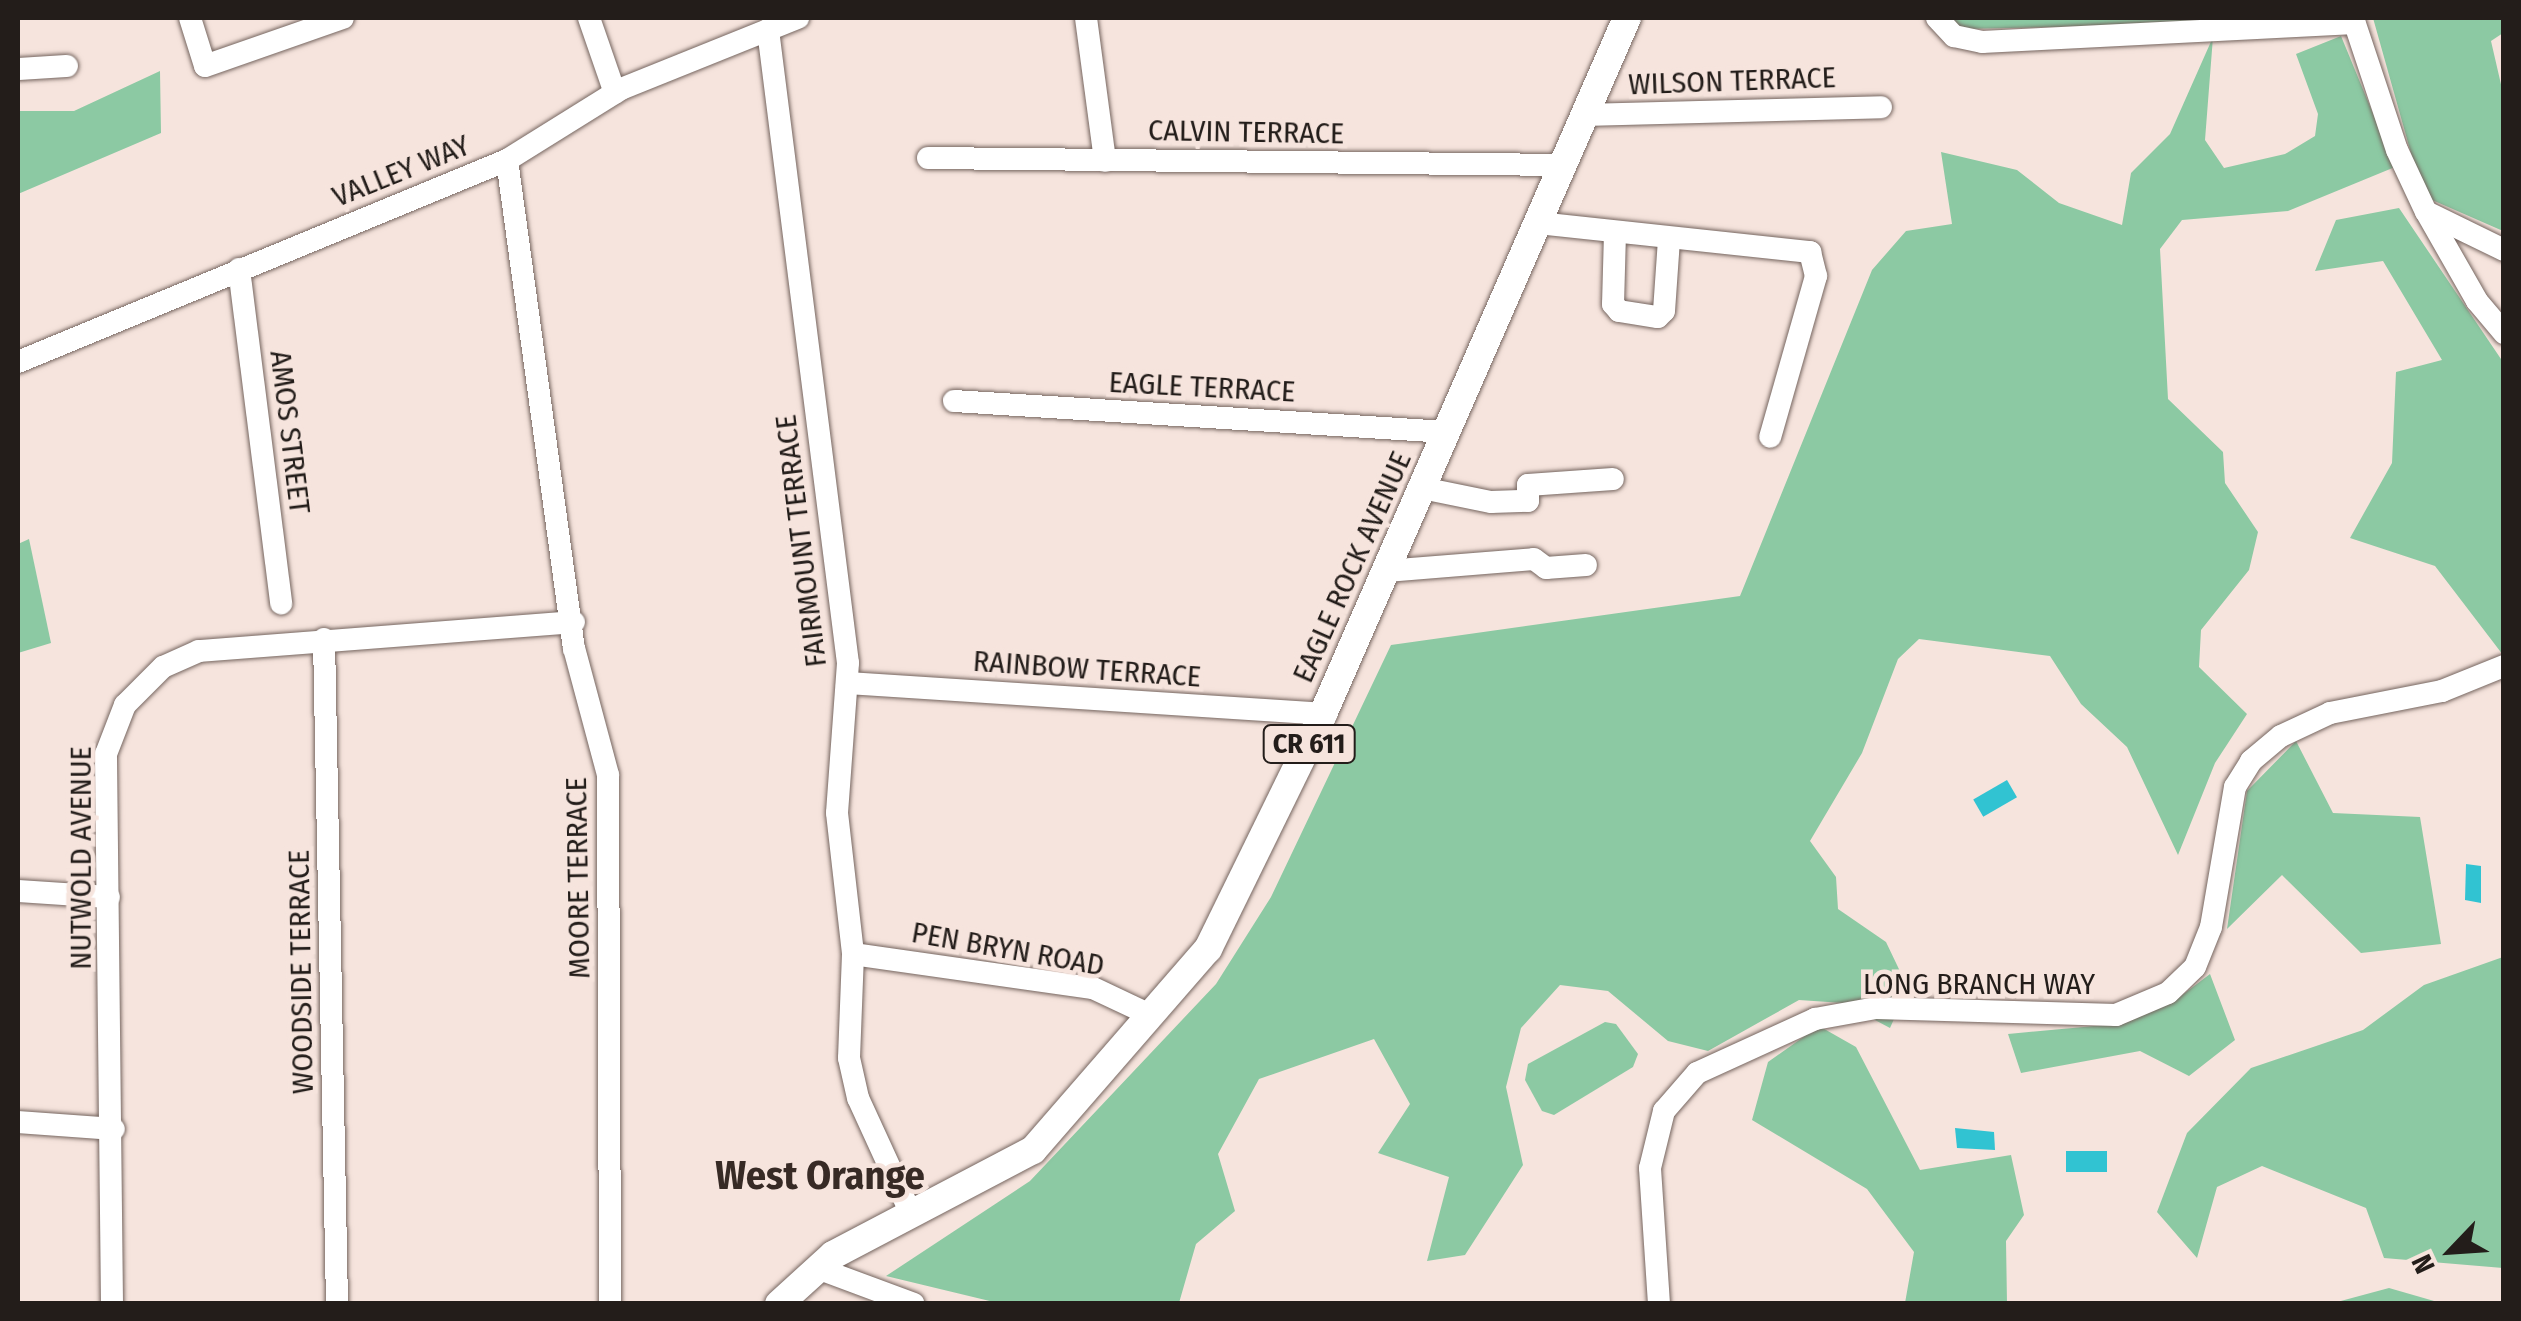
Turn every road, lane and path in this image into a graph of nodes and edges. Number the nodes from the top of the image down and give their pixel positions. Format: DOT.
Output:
graph roads {
  1 [pos="190,18"];
  2 [pos="343,18"];
  3 [pos="589,18"];
  4 [pos="798,18"];
  5 [pos="1086,18"];
  6 [pos="1627,18"];
  7 [pos="1936,18"];
  8 [pos="2354,20"];
  9 [pos="768,30"];
  10 [pos="67,66"];
  11 [pos="18,69"];
  12 [pos="615,93"];
  13 [pos="1881,107"];
  14 [pos="1585,115"];
  15 [pos="928,158"];
  16 [pos="507,160"];
  17 [pos="1105,161"];
  18 [pos="1563,165"];
  19 [pos="2426,212"];
  20 [pos="1538,223"];
  21 [pos="1615,233"];
  22 [pos="1670,240"];
  23 [pos="2504,250"];
  24 [pos="239,269"];
  25 [pos="2504,333"];
  26 [pos="18,362"];
  27 [pos="954,402"];
  28 [pos="1447,432"];
  29 [pos="1770,437"];
  30 [pos="1614,479"];
  31 [pos="1422,488"];
  32 [pos="1586,565"];
  33 [pos="1386,571"];
  34 [pos="281,602"];
  35 [pos="574,622"];
  36 [pos="324,638"];
  37 [pos="2504,666"];
  38 [pos="847,683"];
  39 [pos="1324,714"];
  40 [pos="18,891"];
  41 [pos="109,897"];
  42 [pos="853,954"];
  43 [pos="1150,1016"];
  44 [pos="18,1122"];
  45 [pos="114,1129"];
  46 [pos="912,1214"];
  47 [pos="817,1268"];
  48 [pos="112,1304"];
  49 [pos="337,1304"];
  50 [pos="610,1304"];
  51 [pos="780,1304"];
  52 [pos="914,1304"];
  53 [pos="1659,1304"];
  1 -- 2 [label="street"];
  3 -- 12 [label="street"];
  4 -- 9 [label="street, VALLEY WAY"];
  5 -- 17 [label="street"];
  6 -- 14 [label="main road, EAGLE ROCK AVENUE / CR 611"];
  7 -- 8 [label="street"];
  8 -- 19 [label="street"];
  9 -- 12 [label="street, VALLEY WAY"];
  9 -- 38 [label="street, FAIRMOUNT TERRACE"];
  10 -- 11 [label="street"];
  12 -- 16 [label="street, VALLEY WAY"];
  13 -- 14 [label="street, WILSON TERRACE"];
  14 -- 18 [label="main road, EAGLE ROCK AVENUE / CR 611"];
  15 -- 17 [label="street, CALVIN TERRACE"];
  16 -- 24 [label="street, VALLEY WAY"];
  16 -- 35 [label="street, MOORE TERRACE"];
  17 -- 18 [label="street, CALVIN TERRACE"];
  18 -- 20 [label="main road, EAGLE ROCK AVENUE / CR 611"];
  19 -- 23 [label="street"];
  19 -- 25 [label="street"];
  20 -- 21 [label="street"];
  20 -- 28 [label="main road, EAGLE ROCK AVENUE / CR 611"];
  21 -- 22 [label="street"];
  21 -- 22 [label="street"];
  22 -- 29 [label="street"];
  24 -- 26 [label="street, VALLEY WAY"];
  24 -- 34 [label="street, AMOS STREET"];
  27 -- 28 [label="street, EAGLE TERRACE"];
  28 -- 31 [label="main road, EAGLE ROCK AVENUE / CR 611"];
  30 -- 31 [label="street"];
  31 -- 33 [label="main road, EAGLE ROCK AVENUE / CR 611"];
  32 -- 33 [label="street"];
  33 -- 39 [label="main road, EAGLE ROCK AVENUE / CR 611"];
  35 -- 36 [label="street, NUTWOLD AVENUE"];
  35 -- 50 [label="street, MOORE TERRACE"];
  36 -- 41 [label="street, NUTWOLD AVENUE"];
  36 -- 49 [label="street, WOODSIDE TERRACE"];
  37 -- 53 [label="street, LONG BRANCH WAY"];
  38 -- 39 [label="street, RAINBOW TERRACE"];
  38 -- 42 [label="street, FAIRMOUNT TERRACE"];
  39 -- 43 [label="main road, EAGLE ROCK AVENUE / CR 611"];
  40 -- 41 [label="street"];
  41 -- 45 [label="street, NUTWOLD AVENUE"];
  42 -- 43 [label="street, PEN BRYN ROAD"];
  42 -- 46 [label="street, FAIRMOUNT TERRACE"];
  43 -- 46 [label="main road, EAGLE ROCK AVENUE / CR 611"];
  44 -- 45 [label="street"];
  45 -- 48 [label="street, NUTWOLD AVENUE"];
  46 -- 47 [label="main road, EAGLE ROCK AVENUE / CR 611"];
  47 -- 51 [label="main road, EAGLE ROCK AVENUE / CR 611"];
  47 -- 52 [label="street"];
}
